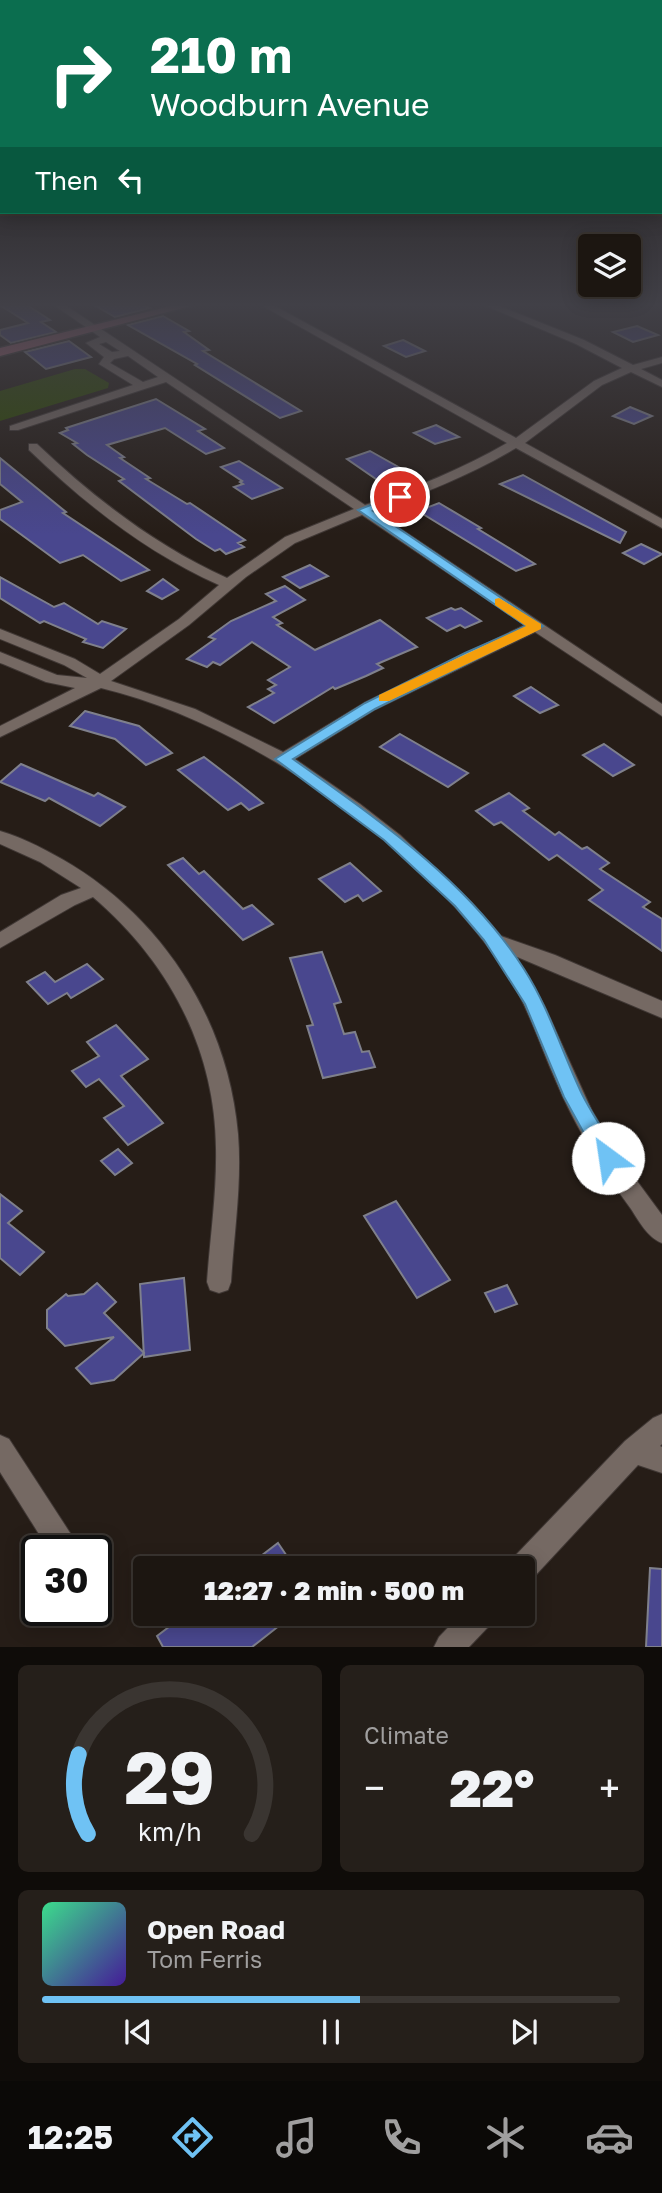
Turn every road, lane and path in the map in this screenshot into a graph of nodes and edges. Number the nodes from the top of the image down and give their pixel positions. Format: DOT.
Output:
graph roads {
  1 [pos="135,382"];
  2 [pos="154,382"];
  3 [pos="172,382"];
  4 [pos="404,382"];
  5 [pos="604,382"];
  6 [pos="142,386"];
  7 [pos="14,428"];
  8 [pos="515,444"];
  9 [pos="33,447"];
  10 [pos="363,510"];
  11 [pos="662,524"];
  12 [pos="228,584"];
  13 [pos="536,626"];
  14 [pos="0,633"];
  15 [pos="0,657"];
  16 [pos="99,682"];
  17 [pos="662,711"];
  18 [pos="0,732"];
  19 [pos="283,759"];
  20 [pos="0,837"];
  21 [pos="96,889"];
  22 [pos="0,941"];
  23 [pos="494,941"];
  24 [pos="662,1010"];
  25 [pos="662,1233"];
  26 [pos="219,1282"];
  27 [pos="662,1427"];
  28 [pos="0,1448"];
  29 [pos="634,1450"];
  30 [pos="662,1460"];
  31 [pos="55,1535"];
  32 [pos="534,1556"];
  33 [pos="469,1626"];
  34 [pos="449,1647"];
  1 -- 6 [label="street"];
  2 -- 6 [label="street"];
  3 -- 10 [label="street"];
  4 -- 8 [label="street"];
  5 -- 8 [label="street"];
  6 -- 7 [label="street"];
  8 -- 10 [label="street"];
  8 -- 11 [label="street"];
  9 -- 12 [label="street"];
  10 -- 12 [label="street"];
  10 -- 13 [label="street"];
  12 -- 16 [label="street"];
  13 -- 17 [label="street"];
  13 -- 19 [label="street"];
  14 -- 16 [label="street"];
  15 -- 16 [label="street"];
  16 -- 18 [label="street"];
  16 -- 19 [label="street"];
  19 -- 23 [label="street"];
  20 -- 21 [label="street"];
  21 -- 22 [label="street"];
  21 -- 26 [label="street"];
  23 -- 24 [label="street"];
  23 -- 25 [label="street"];
  27 -- 29 [label="street"];
  28 -- 31 [label="street"];
  29 -- 30 [label="street"];
  29 -- 32 [label="street"];
  33 -- 34 [label="street"];
}
